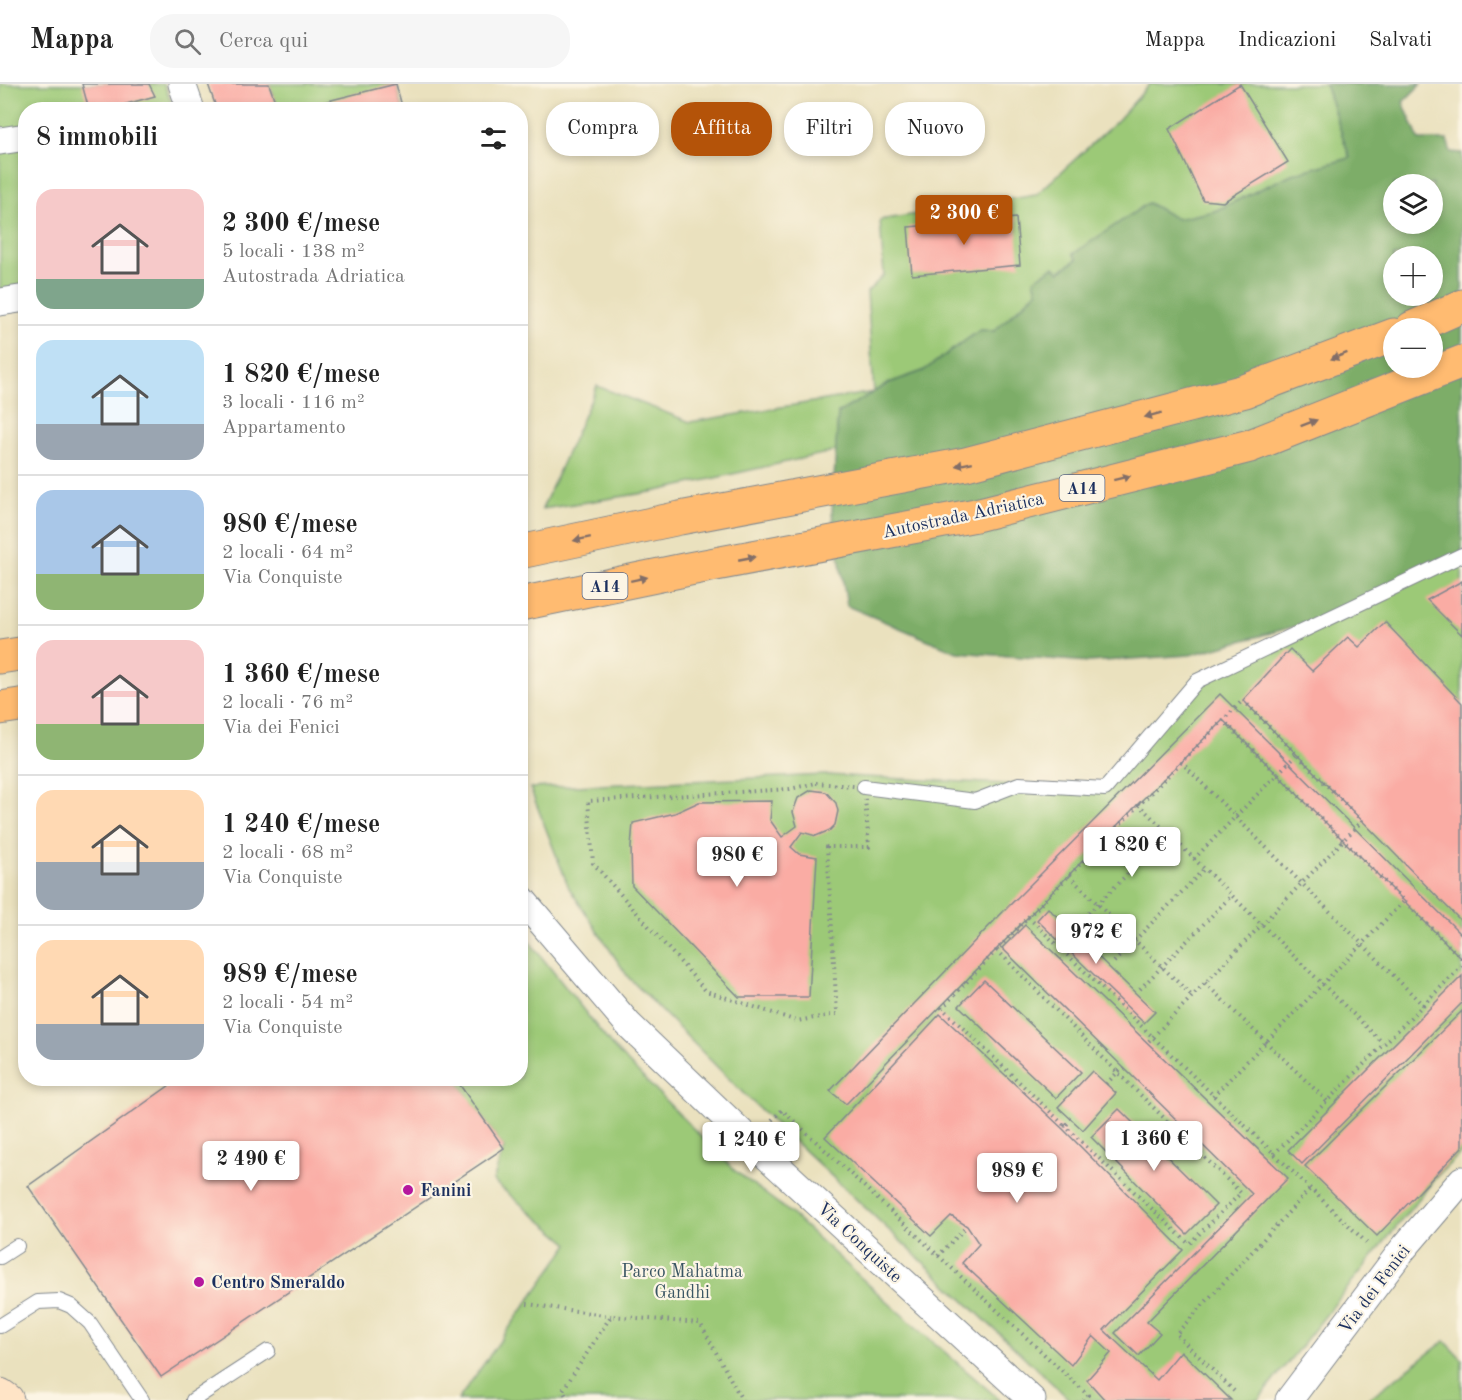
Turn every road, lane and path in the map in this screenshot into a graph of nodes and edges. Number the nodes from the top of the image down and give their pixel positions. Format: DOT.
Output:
graph roads {
  1 [pos="182,84"];
  2 [pos="188,102"];
  3 [pos="18,138"];
  4 [pos="0,141"];
  5 [pos="18,299"];
  6 [pos="0,302"];
  7 [pos="1462,306"];
  8 [pos="1435,318"];
  9 [pos="1383,339"];
  10 [pos="1462,362"];
  11 [pos="528,550"];
  12 [pos="1462,555"];
  13 [pos="528,602"];
  14 [pos="18,654"];
  15 [pos="0,657"];
  16 [pos="18,705"];
  17 [pos="0,708"];
  18 [pos="1227,724"];
  19 [pos="1296,755"];
  20 [pos="1181,762"];
  21 [pos="1277,774"];
  22 [pos="864,787"];
  23 [pos="1138,804"];
  24 [pos="1236,816"];
  25 [pos="1168,833"];
  26 [pos="1343,840"];
  27 [pos="1194,859"];
  28 [pos="1204,869"];
  29 [pos="1069,876"];
  30 [pos="1301,884"];
  31 [pos="1232,895"];
  32 [pos="1404,901"];
  33 [pos="1097,905"];
  34 [pos="528,906"];
  35 [pos="1028,917"];
  36 [pos="1262,924"];
  37 [pos="1076,926"];
  38 [pos="1135,941"];
  39 [pos="1363,945"];
  40 [pos="997,950"];
  41 [pos="1462,959"];
  42 [pos="1114,962"];
  43 [pos="1462,966"];
  44 [pos="1162,967"];
  45 [pos="1205,982"];
  46 [pos="1323,984"];
  47 [pos="1140,989"];
  48 [pos="1192,996"];
  49 [pos="1423,1005"];
  50 [pos="1152,1037"];
  51 [pos="1148,1042"];
  52 [pos="1267,1042"];
  53 [pos="1383,1043"];
  54 [pos="1123,1067"];
  55 [pos="1117,1072"];
  56 [pos="1106,1084"];
  57 [pos="1213,1096"];
  58 [pos="1327,1101"];
  59 [pos="1072,1119"];
  60 [pos="772,1120"];
  61 [pos="1064,1128"];
  62 [pos="1274,1154"];
  63 [pos="1462,1180"];
  64 [pos="1310,1189"];
  65 [pos="967,1226"];
  66 [pos="17,1246"];
  67 [pos="1376,1252"];
  68 [pos="938,1256"];
  69 [pos="0,1257"];
  70 [pos="526,1304"];
  71 [pos="611,1316"];
  72 [pos="0,1326"];
  73 [pos="268,1351"];
  74 [pos="1233,1391"];
  75 [pos="0,1395"];
  76 [pos="7,1400"];
  77 [pos="142,1400"];
  78 [pos="193,1400"];
  79 [pos="568,1400"];
  80 [pos="742,1400"];
  81 [pos="1032,1400"];
  82 [pos="1084,1400"];
  83 [pos="1289,1400"];
  1 -- 2 [label="street"];
  3 -- 4 [label="street"];
  5 -- 6 [label="street"];
  7 -- 8 [label="highway"];
  9 -- 11 [label="highway, one-way"];
  13 -- 10 [label="highway, Autostrada Adriatica / A14, one-way"];
  12 -- 22 [label="lane"];
  14 -- 15 [label="highway"];
  16 -- 17 [label="highway"];
  18 -- 21 [label="path"];
  19 -- 20 [label="path"];
  19 -- 21 [label="path"];
  19 -- 26 [label="path"];
  20 -- 23 [label="path"];
  20 -- 24 [label="path"];
  21 -- 24 [label="path"];
  21 -- 26 [label="path"];
  22 -- 22 [label="path"];
  23 -- 25 [label="path"];
  23 -- 29 [label="path"];
  24 -- 27 [label="path"];
  24 -- 30 [label="path"];
  25 -- 27 [label="path"];
  25 -- 33 [label="path"];
  26 -- 30 [label="path"];
  26 -- 32 [label="path"];
  27 -- 28 [label="path"];
  28 -- 31 [label="path"];
  28 -- 38 [label="path"];
  29 -- 33 [label="path"];
  29 -- 35 [label="path"];
  30 -- 36 [label="path"];
  30 -- 39 [label="path"];
  31 -- 36 [label="path"];
  31 -- 44 [label="path"];
  32 -- 39 [label="path"];
  32 -- 41 [label="path"];
  33 -- 37 [label="path"];
  33 -- 38 [label="path"];
  34 -- 81 [label="street, Via Conquiste"];
  35 -- 40 [label="path"];
  35 -- 50 [label="path"];
  36 -- 45 [label="path"];
  36 -- 46 [label="path"];
  38 -- 42 [label="path"];
  38 -- 44 [label="path"];
  39 -- 46 [label="path"];
  39 -- 49 [label="path"];
  40 -- 55 [label="path"];
  40 -- 61 [label="path"];
  43 -- 49 [label="path"];
  44 -- 47 [label="path"];
  44 -- 48 [label="path"];
  45 -- 48 [label="path"];
  45 -- 52 [label="path"];
  46 -- 52 [label="path"];
  46 -- 53 [label="path"];
  48 -- 50 [label="path"];
  49 -- 53 [label="path"];
  50 -- 51 [label="path"];
  50 -- 57 [label="path"];
  52 -- 57 [label="path"];
  52 -- 58 [label="path"];
  53 -- 58 [label="path"];
  54 -- 55 [label="path"];
  55 -- 56 [label="path"];
  55 -- 61 [label="path"];
  57 -- 62 [label="path"];
  58 -- 62 [label="path"];
  59 -- 61 [label="path"];
  60 -- 68 [label="path"];
  62 -- 64 [label="path"];
  63 -- 83 [label="street, Via dei Fenici"];
  64 -- 67 [label="path"];
  64 -- 74 [label="path"];
  65 -- 68 [label="path"];
  66 -- 69 [label="lane"];
  68 -- 82 [label="path"];
  70 -- 71 [label="path"];
  71 -- 79 [label="path"];
  71 -- 80 [label="path"];
  72 -- 77 [label="lane"];
  73 -- 78 [label="lane"];
  75 -- 76 [label="main road"];
}
